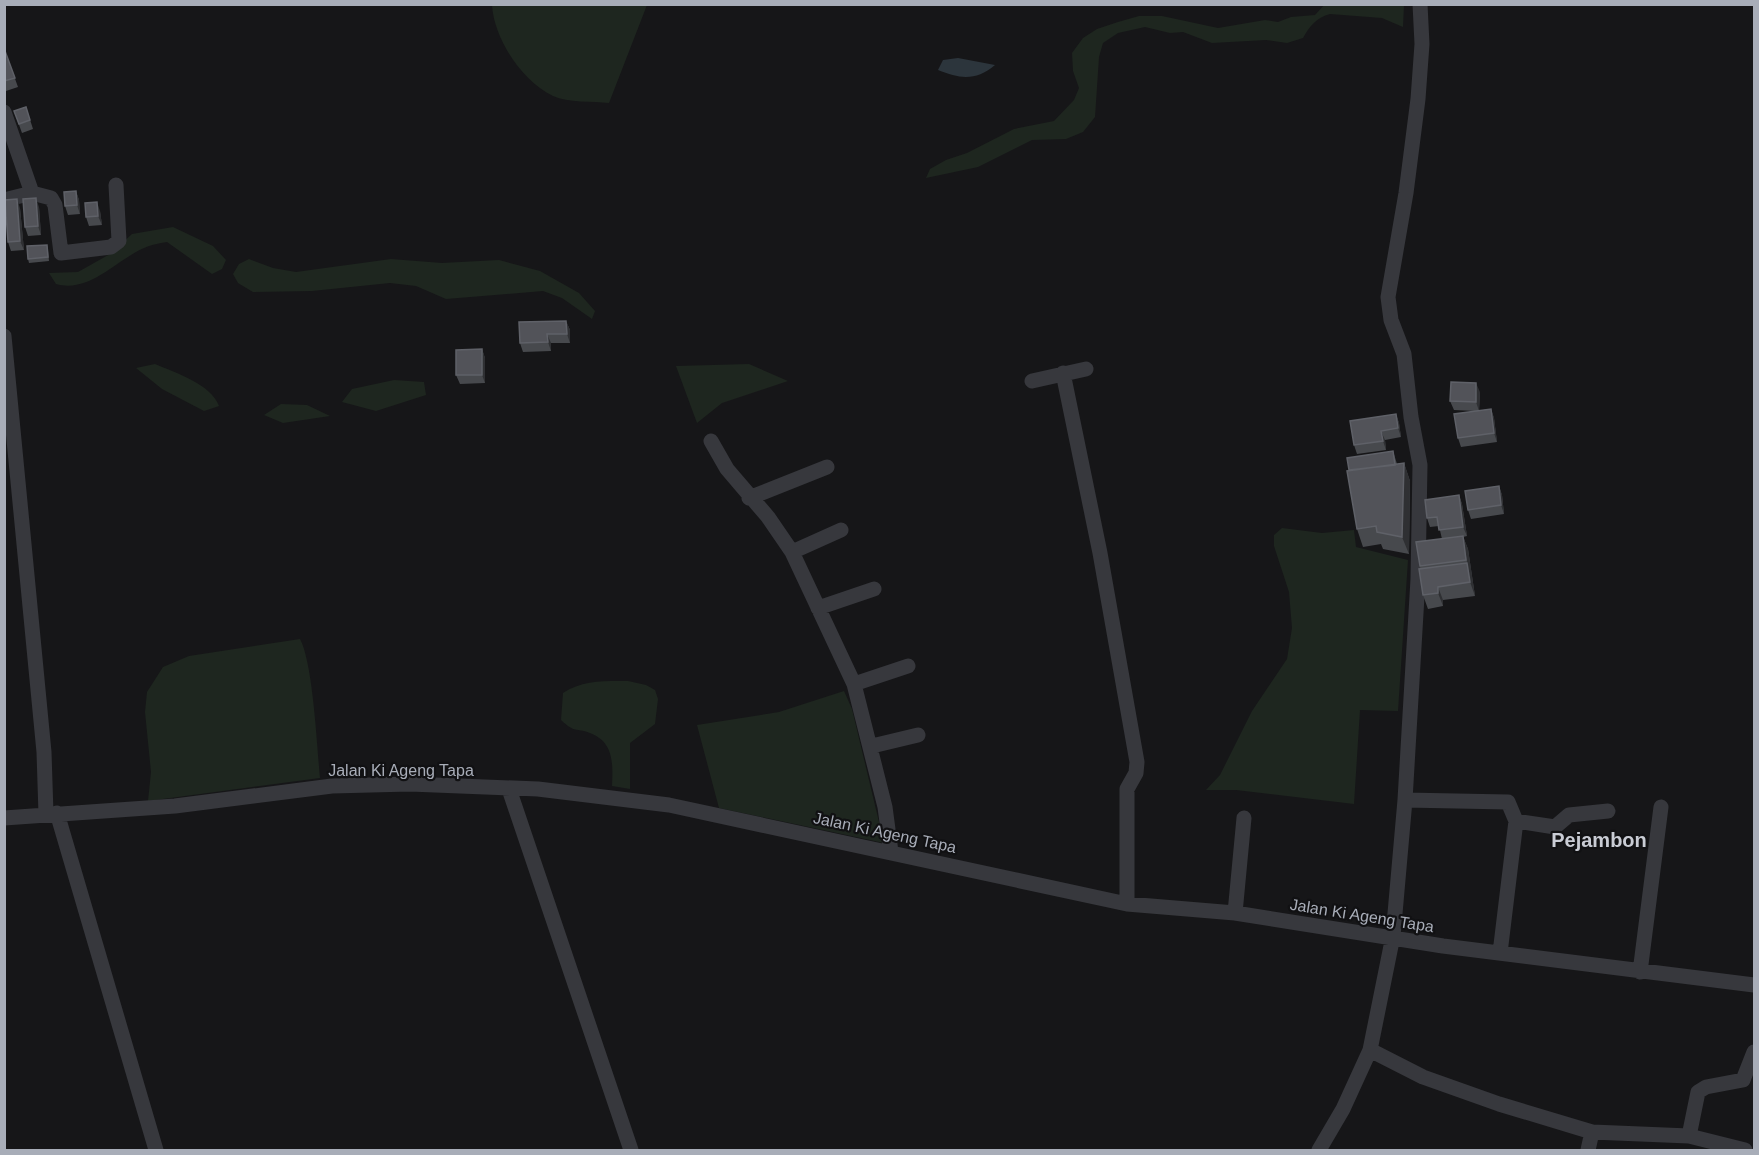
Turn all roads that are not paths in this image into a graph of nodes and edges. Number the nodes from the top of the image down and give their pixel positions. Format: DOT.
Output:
graph roads {
  1 [pos="1420,4"];
  2 [pos="4,112"];
  3 [pos="116,185"];
  4 [pos="32,193"];
  5 [pos="4,200"];
  6 [pos="4,336"];
  7 [pos="1086,369"];
  8 [pos="1063,374"];
  9 [pos="1032,381"];
  10 [pos="711,441"];
  11 [pos="827,467"];
  12 [pos="749,498"];
  13 [pos="841,530"];
  14 [pos="792,552"];
  15 [pos="874,589"];
  16 [pos="818,608"];
  17 [pos="908,666"];
  18 [pos="854,684"];
  19 [pos="918,735"];
  20 [pos="872,747"];
  21 [pos="509,789"];
  22 [pos="1405,800"];
  23 [pos="1661,807"];
  24 [pos="1608,811"];
  25 [pos="52,814"];
  26 [pos="4,818"];
  27 [pos="1244,818"];
  28 [pos="1516,820"];
  29 [pos="891,852"];
  30 [pos="1127,904"];
  31 [pos="1235,913"];
  32 [pos="1393,936"];
  33 [pos="1500,953"];
  34 [pos="1640,972"];
  35 [pos="1755,986"];
  36 [pos="1370,1050"];
  37 [pos="1755,1052"];
  38 [pos="1592,1132"];
  39 [pos="1689,1136"];
  40 [pos="156,1150"];
  41 [pos="631,1150"];
  42 [pos="1319,1150"];
  43 [pos="1588,1150"];
  44 [pos="1745,1150"];
  1 -- 22 [label="street"];
  2 -- 4 [label="street"];
  3 -- 4 [label="street"];
  4 -- 5 [label="street"];
  6 -- 25 [label="street"];
  7 -- 8 [label="street"];
  8 -- 9 [label="street"];
  8 -- 30 [label="street"];
  10 -- 12 [label="street"];
  11 -- 12 [label="street"];
  12 -- 14 [label="street"];
  13 -- 14 [label="street"];
  14 -- 16 [label="street"];
  15 -- 16 [label="street"];
  16 -- 18 [label="street"];
  17 -- 18 [label="street"];
  18 -- 20 [label="street"];
  19 -- 20 [label="street"];
  20 -- 29 [label="street"];
  21 -- 25 [label="street, Jalan Ki Ageng Tapa"];
  21 -- 29 [label="street, Jalan Ki Ageng Tapa"];
  21 -- 41 [label="street"];
  22 -- 28 [label="street"];
  22 -- 32 [label="street"];
  23 -- 34 [label="street"];
  24 -- 28 [label="street"];
  25 -- 26 [label="street, Jalan Ki Ageng Tapa"];
  25 -- 40 [label="street"];
  27 -- 31 [label="street"];
  28 -- 33 [label="street"];
  29 -- 30 [label="street, Jalan Ki Ageng Tapa"];
  30 -- 31 [label="street, Jalan Ki Ageng Tapa"];
  31 -- 32 [label="street, Jalan Ki Ageng Tapa"];
  32 -- 33 [label="street, Jalan Ki Ageng Tapa"];
  32 -- 36 [label="street"];
  33 -- 34 [label="street, Jalan Ki Ageng Tapa"];
  34 -- 35 [label="street, Jalan Ki Ageng Tapa"];
  36 -- 38 [label="street"];
  36 -- 42 [label="street"];
  37 -- 39 [label="street"];
  38 -- 39 [label="street"];
  38 -- 43 [label="street"];
  39 -- 44 [label="street"];
}
